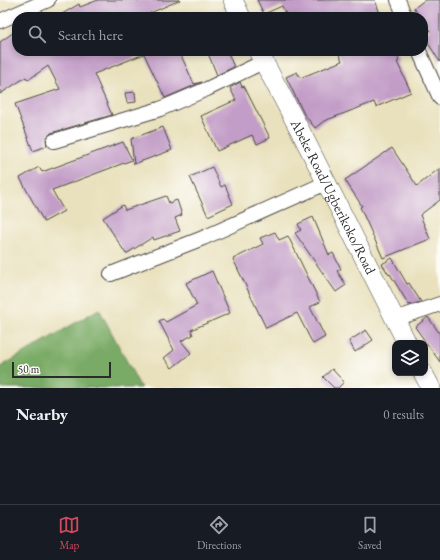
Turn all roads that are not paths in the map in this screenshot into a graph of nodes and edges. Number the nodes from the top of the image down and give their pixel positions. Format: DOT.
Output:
graph roads {
  1 [pos="48,0"];
  2 [pos="232,0"];
  3 [pos="398,0"];
  4 [pos="21,12"];
  5 [pos="238,12"];
  6 [pos="403,12"];
  7 [pos="12,16"];
  8 [pos="0,21"];
  9 [pos="261,56"];
  10 [pos="421,56"];
  11 [pos="440,98"];
  12 [pos="54,141"];
  13 [pos="326,183"];
  14 [pos="111,274"];
  15 [pos="440,304"];
  16 [pos="395,319"];
  17 [pos="406,340"];
  18 [pos="425,376"];
  19 [pos="431,388"];
  1 -- 4 [label="street"];
  2 -- 5 [label="street"];
  3 -- 6 [label="street"];
  7 -- 8 [label="street"];
  9 -- 12 [label="street"];
  9 -- 13 [label="street, Abeke Road/Ugberikoko/Road"];
  10 -- 11 [label="street"];
  13 -- 14 [label="street"];
  13 -- 16 [label="street, Abeke Road/Ugberikoko/Road"];
  15 -- 16 [label="street"];
  16 -- 17 [label="street, Abeke Road/Ugberikoko/Road"];
  18 -- 19 [label="street"];
}
